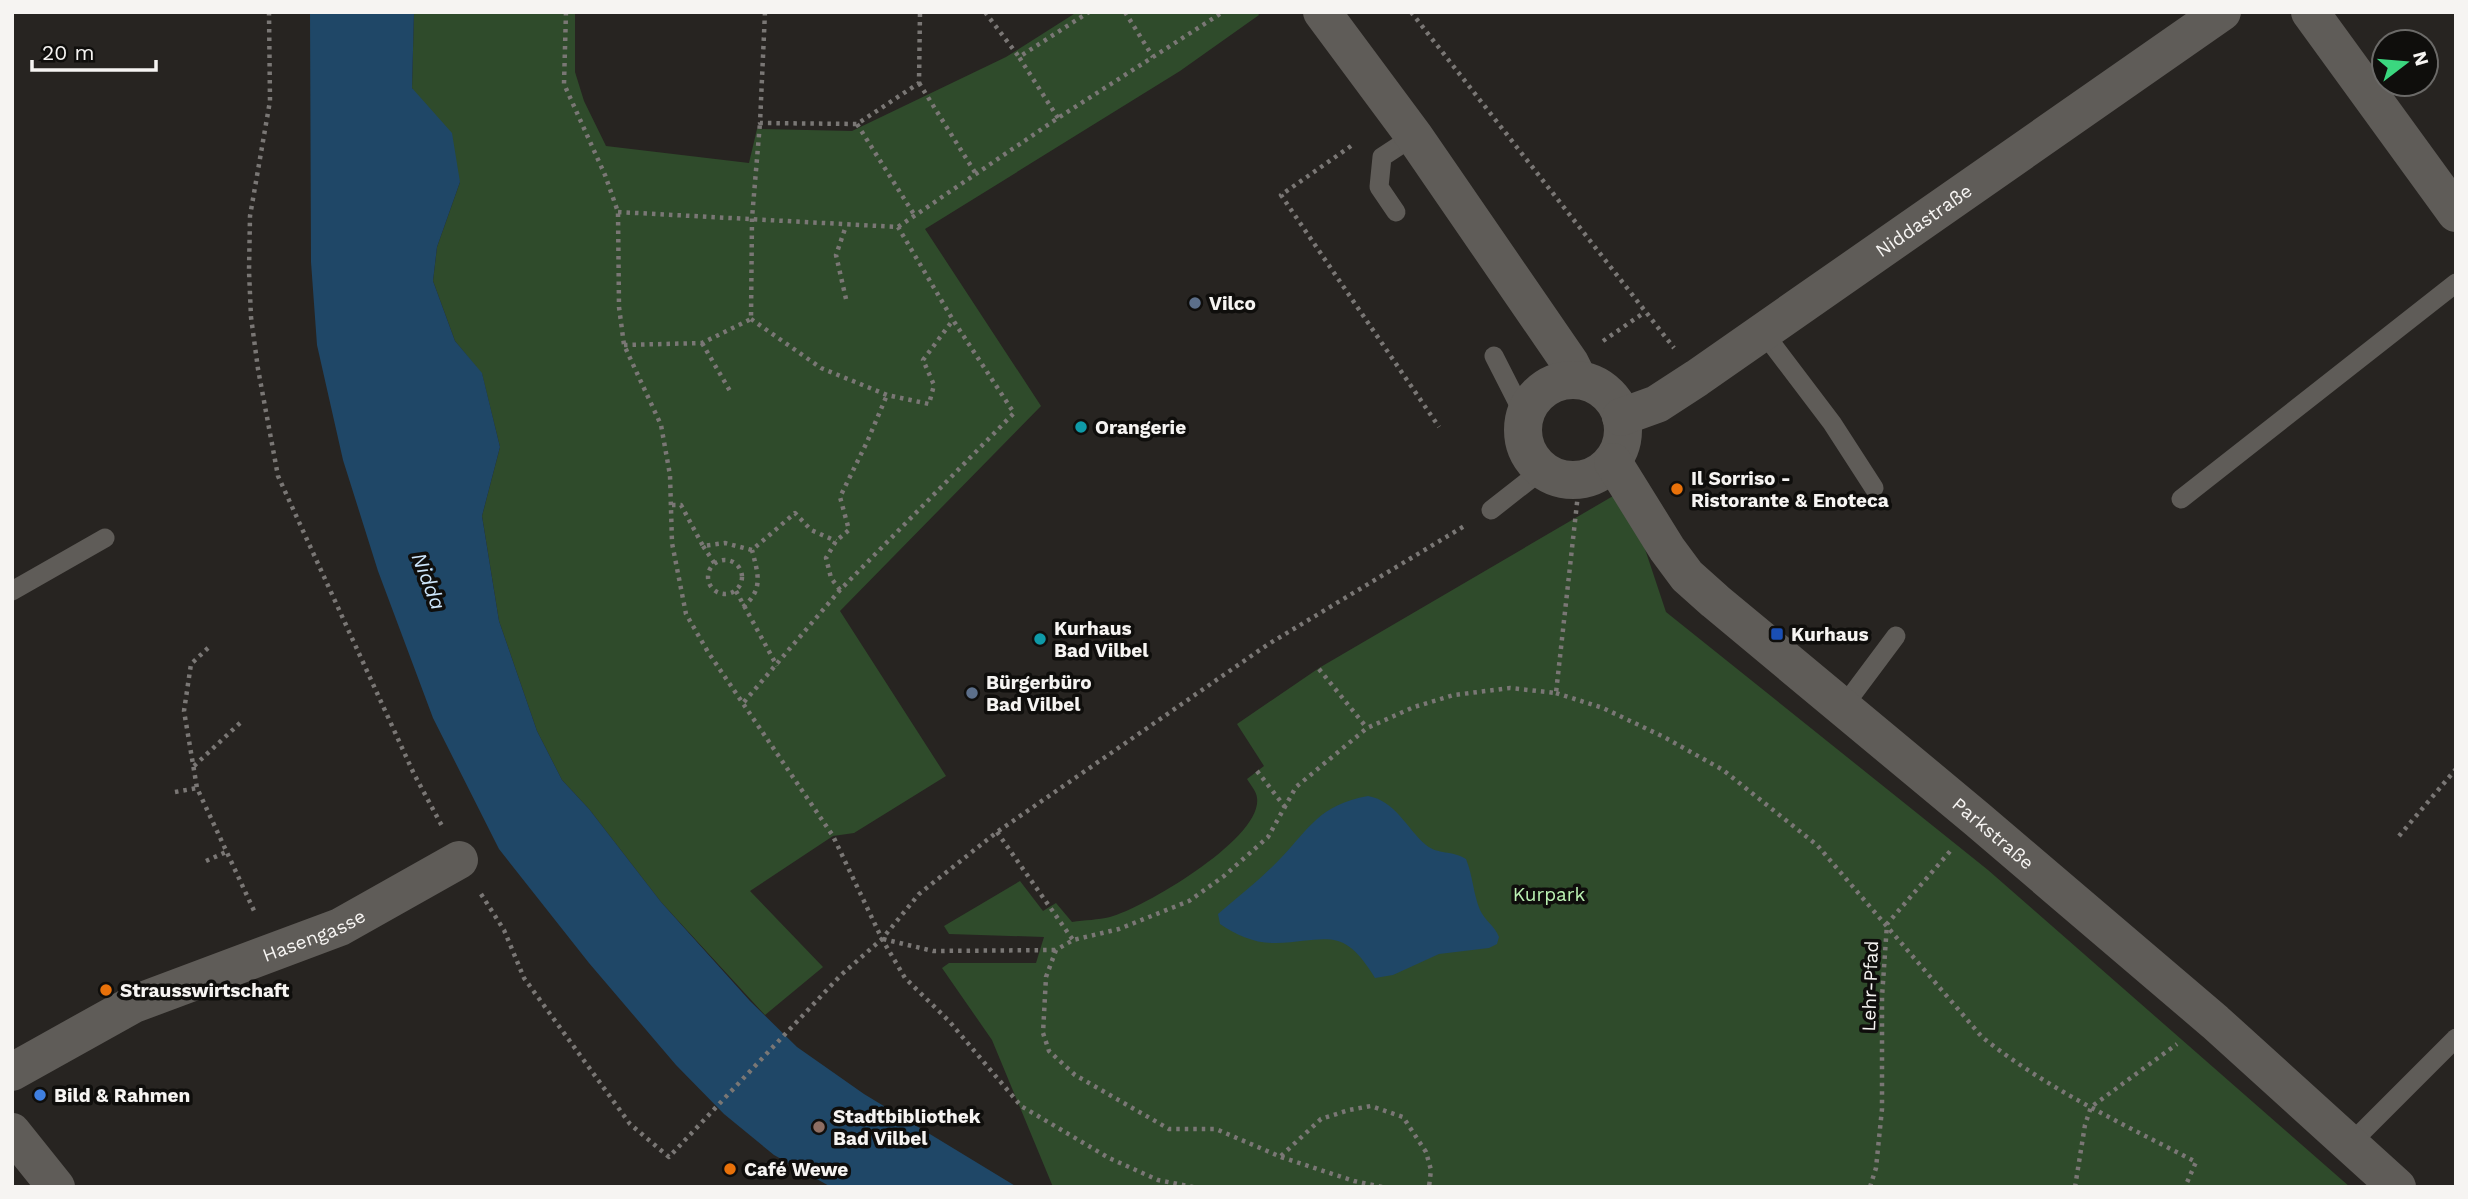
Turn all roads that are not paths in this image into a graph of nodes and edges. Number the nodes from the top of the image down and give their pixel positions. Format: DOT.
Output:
graph roads {
  1 [pos="1322,12"];
  2 [pos="2222,12"];
  3 [pos="2310,12"];
  4 [pos="1414,135"];
  5 [pos="1396,212"];
  6 [pos="2456,213"];
  7 [pos="2456,283"];
  8 [pos="1763,331"];
  9 [pos="1493,356"];
  10 [pos="1574,371"];
  11 [pos="1525,417"];
  12 [pos="1621,417"];
  13 [pos="1613,462"];
  14 [pos="1542,470"];
  15 [pos="1874,488"];
  16 [pos="2181,499"];
  17 [pos="1491,510"];
  18 [pos="105,538"];
  19 [pos="12,591"];
  20 [pos="1896,636"];
  21 [pos="1843,707"];
  22 [pos="459,860"];
  23 [pos="2456,1038"];
  24 [pos="12,1072"];
  25 [pos="12,1132"];
  26 [pos="2350,1144"];
  27 [pos="56,1187"];
  28 [pos="2397,1187"];
  1 -- 4 [label="street"];
  2 -- 8 [label="street, Niddastraße"];
  3 -- 6 [label="street"];
  4 -- 5 [label="lane"];
  4 -- 10 [label="street"];
  7 -- 16 [label="lane"];
  8 -- 12 [label="street, Niddastraße"];
  8 -- 15 [label="lane"];
  9 -- 11 [label="lane"];
  10 -- 11 [label="street"];
  10 -- 12 [label="street"];
  11 -- 14 [label="street"];
  12 -- 13 [label="street"];
  13 -- 14 [label="street"];
  13 -- 21 [label="street, Parkstraße"];
  14 -- 17 [label="lane"];
  18 -- 19 [label="lane"];
  20 -- 21 [label="lane"];
  21 -- 26 [label="street, Parkstraße"];
  22 -- 24 [label="street, Hasengasse"];
  23 -- 26 [label="lane"];
  25 -- 27 [label="street"];
  26 -- 28 [label="street, Parkstraße"];
}
